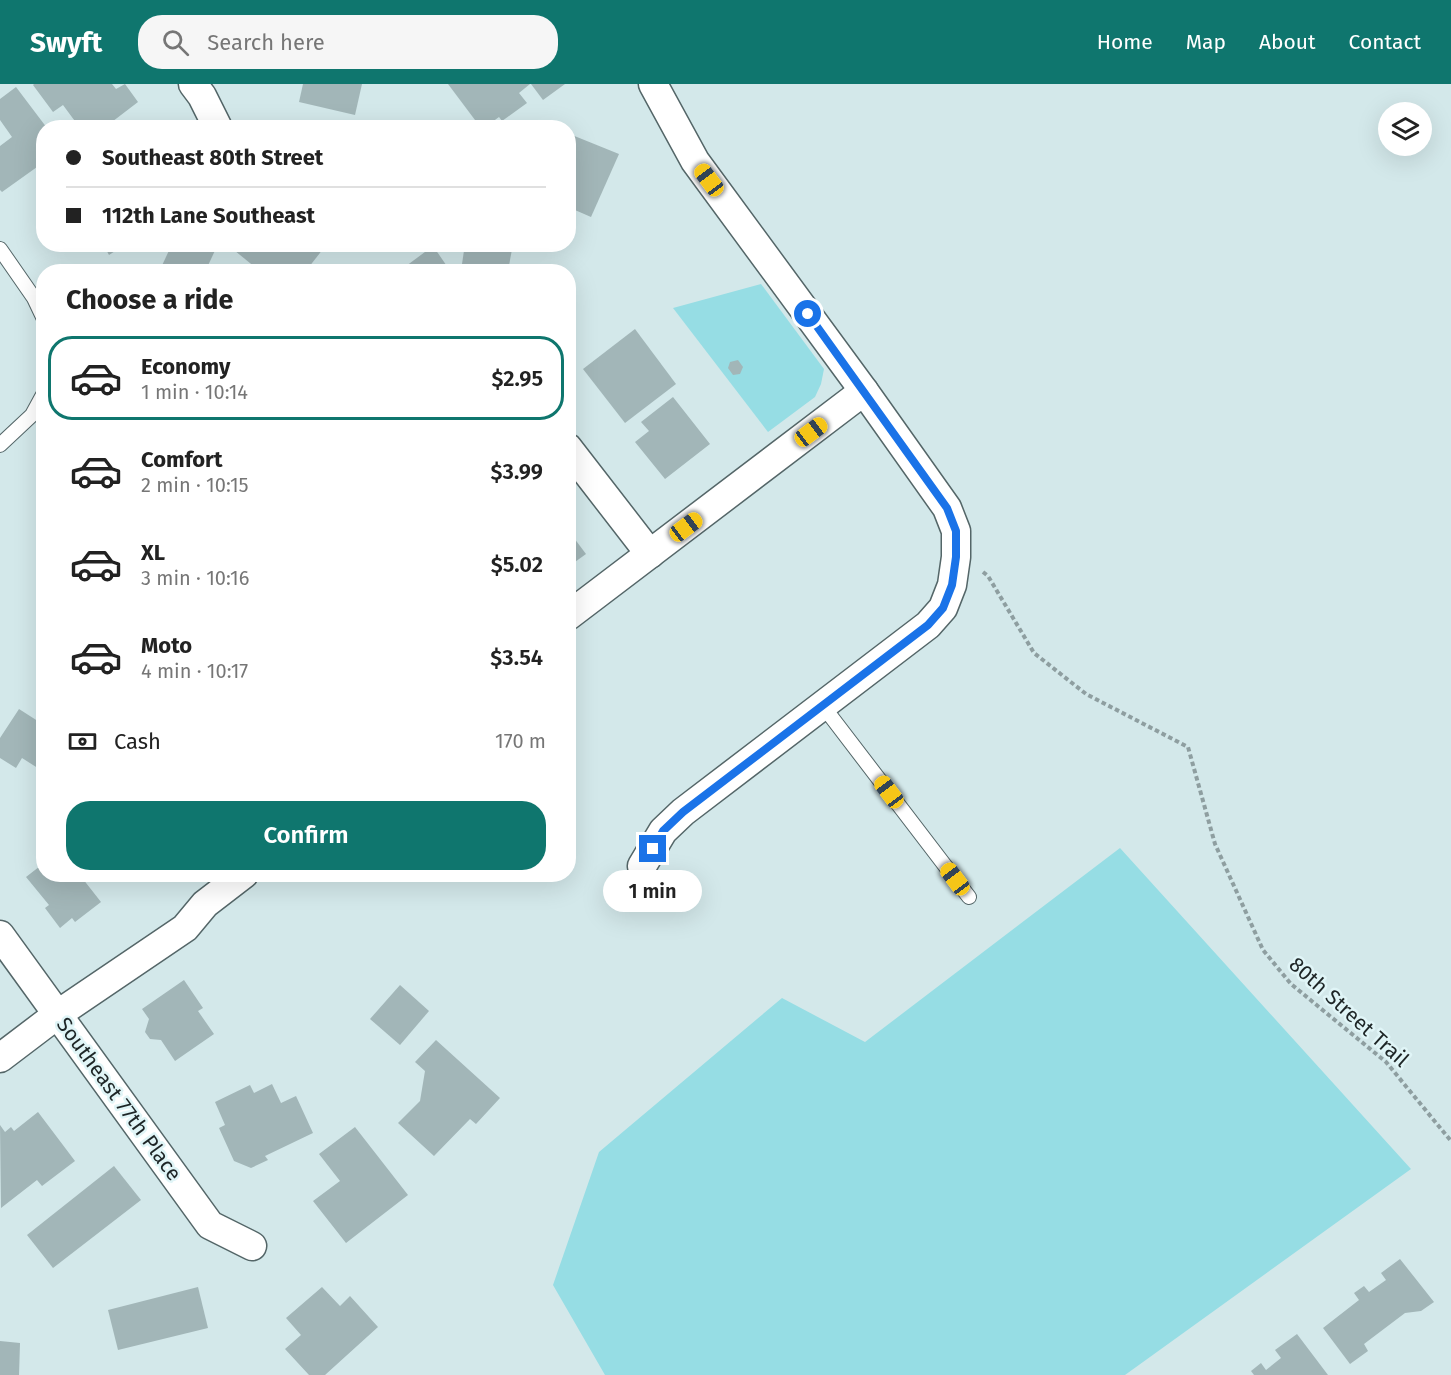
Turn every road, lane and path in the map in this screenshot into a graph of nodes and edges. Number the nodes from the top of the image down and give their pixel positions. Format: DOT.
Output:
graph roads {
  1 [pos="193,84"];
  2 [pos="653,84"];
  3 [pos="214,120"];
  4 [pos="0,249"];
  5 [pos="36,302"];
  6 [pos="864,391"];
  7 [pos="36,408"];
  8 [pos="0,445"];
  9 [pos="576,458"];
  10 [pos="650,554"];
  11 [pos="956,557"];
  12 [pos="576,610"];
  13 [pos="823,706"];
  14 [pos="642,866"];
  15 [pos="234,882"];
  16 [pos="969,897"];
  17 [pos="0,936"];
  18 [pos="58,1014"];
  19 [pos="0,1058"];
  20 [pos="1451,1141"];
  21 [pos="252,1246"];
  1 -- 3 [label="street"];
  2 -- 6 [label="street"];
  4 -- 5 [label="lane"];
  6 -- 10 [label="street"];
  6 -- 11 [label="street"];
  7 -- 8 [label="lane"];
  9 -- 10 [label="street"];
  10 -- 12 [label="street"];
  11 -- 13 [label="street"];
  11 -- 20 [label="path, 80th Street Trail"];
  13 -- 14 [label="street"];
  13 -- 16 [label="lane"];
  15 -- 18 [label="street"];
  17 -- 18 [label="street, Southeast 77th Place"];
  18 -- 19 [label="street"];
  18 -- 21 [label="street, Southeast 77th Place"];
}
